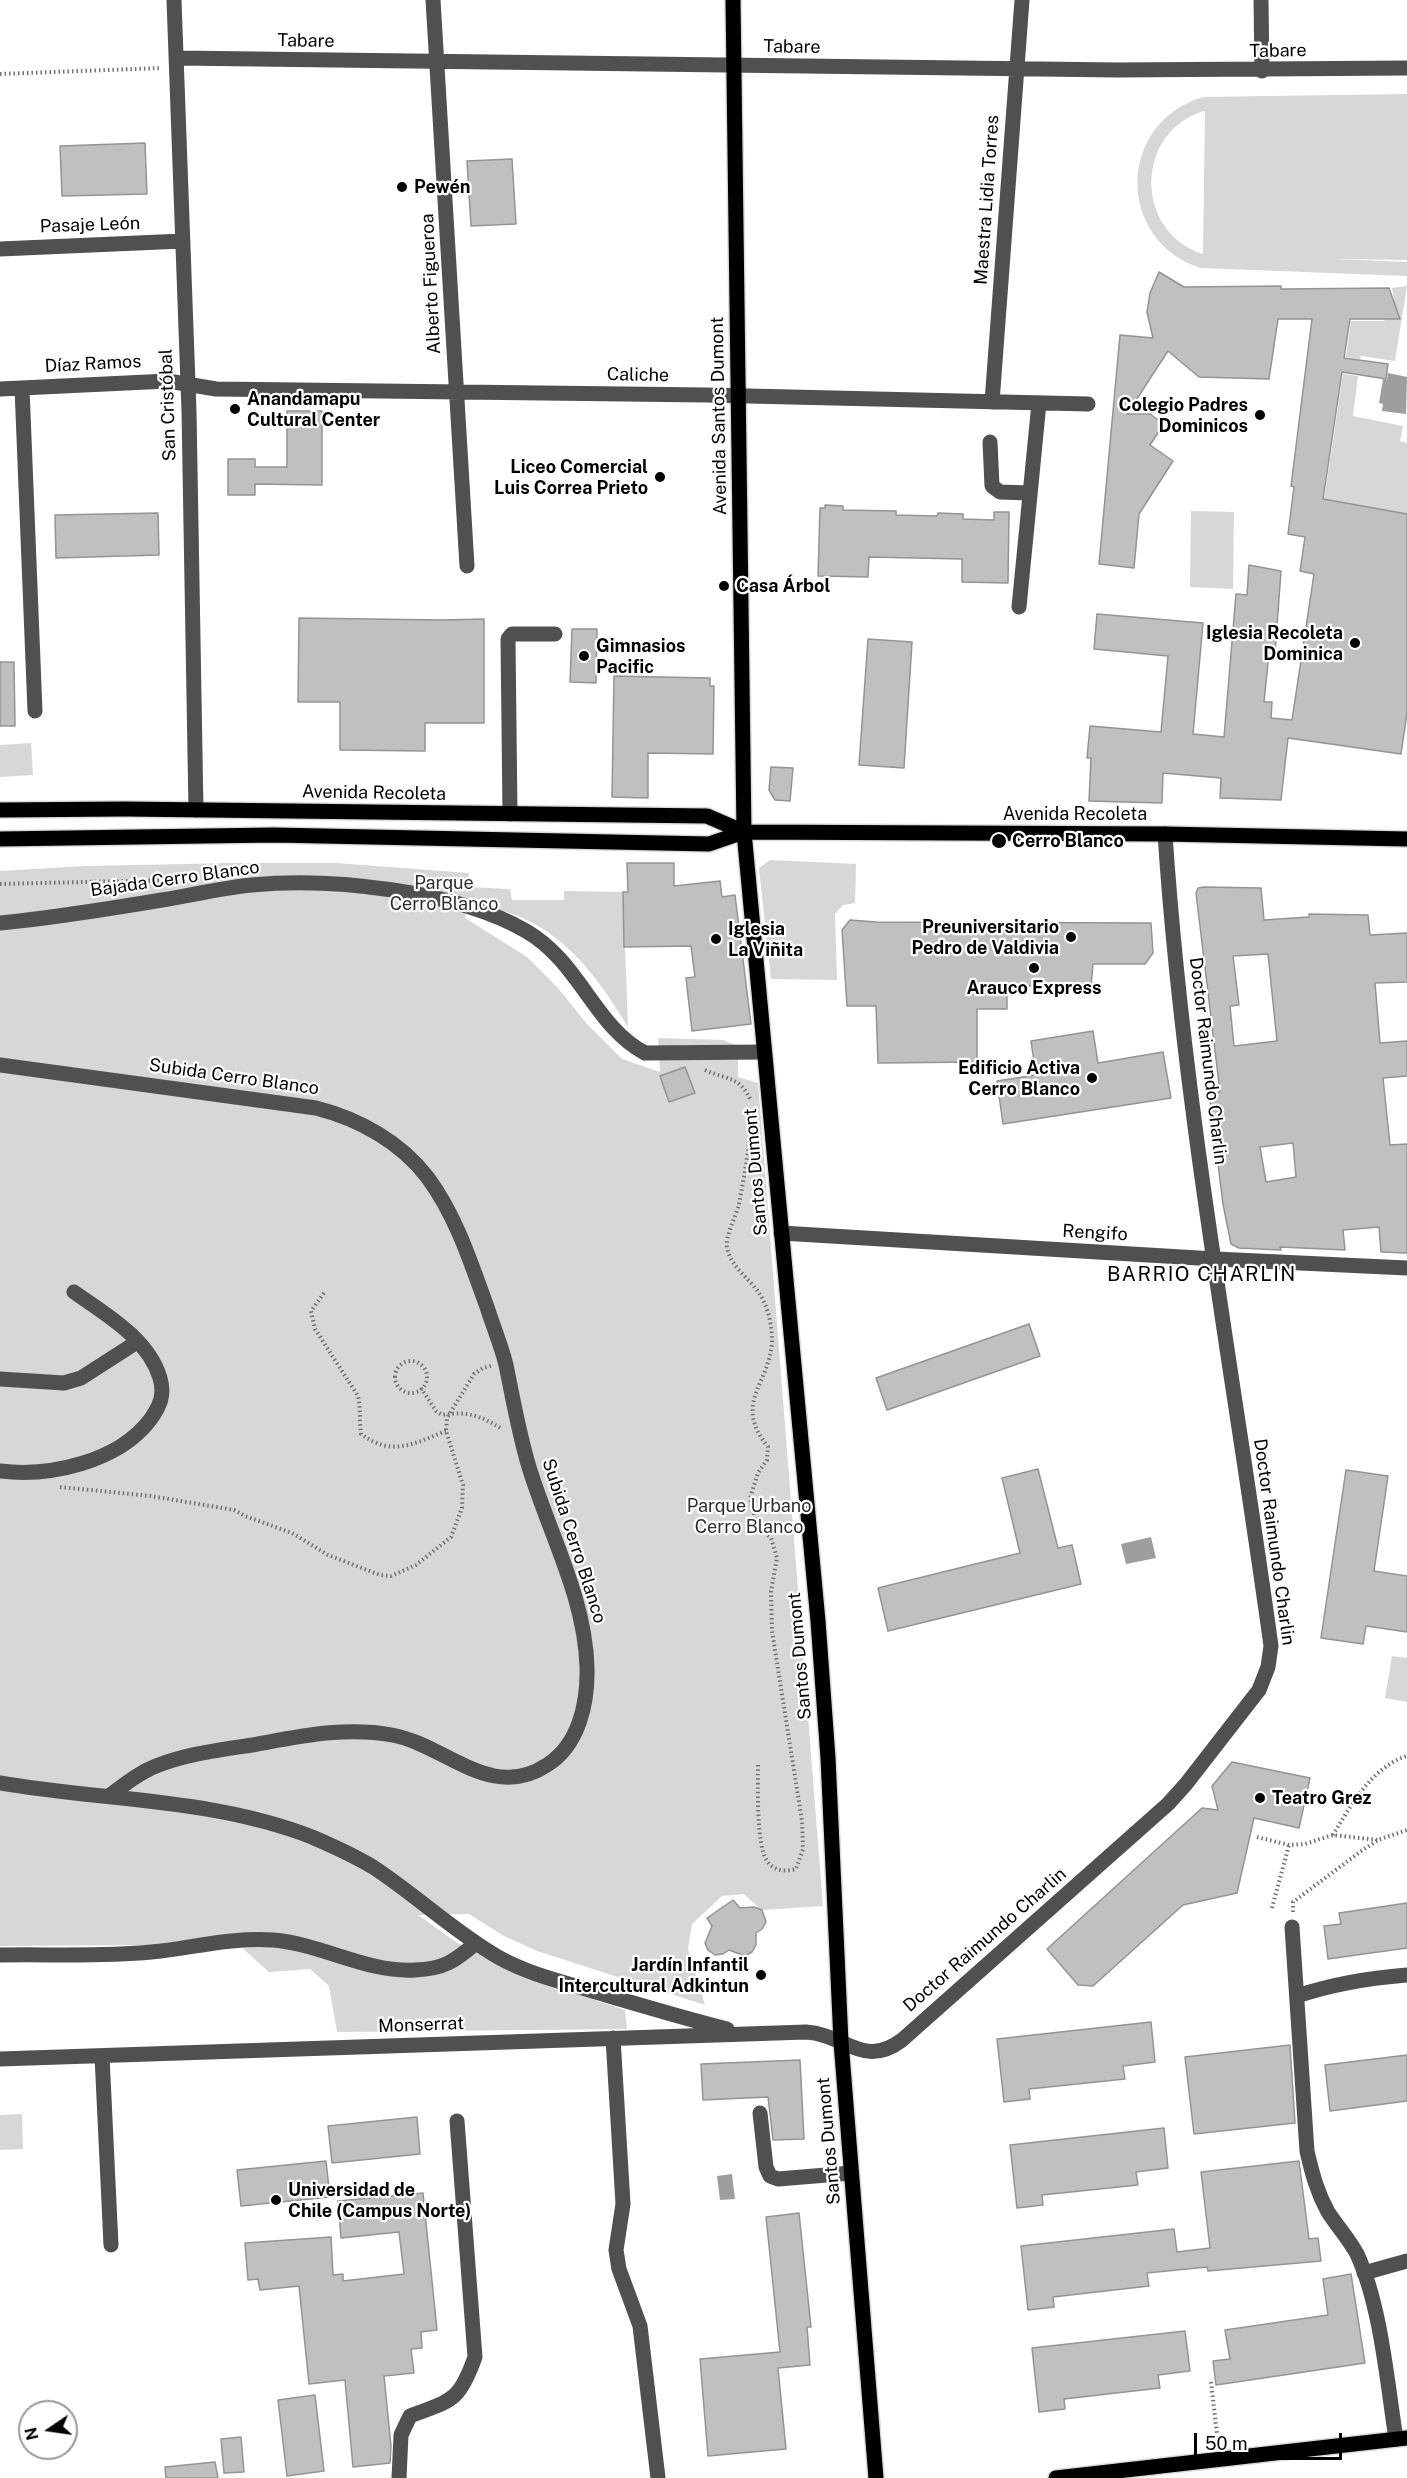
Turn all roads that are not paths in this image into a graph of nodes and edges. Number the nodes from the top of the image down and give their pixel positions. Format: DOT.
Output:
graph roads {
  1 [pos="174,0"];
  2 [pos="433,0"];
  3 [pos="734,0"];
  4 [pos="1022,0"];
  5 [pos="1261,0"];
  6 [pos="436,62"];
  7 [pos="177,63"];
  8 [pos="734,66"];
  9 [pos="1407,68"];
  10 [pos="1017,69"];
  11 [pos="1262,71"];
  12 [pos="183,241"];
  13 [pos="0,249"];
  14 [pos="188,385"];
  15 [pos="22,388"];
  16 [pos="0,389"];
  17 [pos="457,392"];
  18 [pos="738,397"];
  19 [pos="992,402"];
  20 [pos="1039,403"];
  21 [pos="1088,404"];
  22 [pos="990,442"];
  23 [pos="1030,493"];
  24 [pos="467,566"];
  25 [pos="1019,608"];
  26 [pos="555,634"];
  27 [pos="35,711"];
  28 [pos="0,810"];
  29 [pos="196,810"];
  30 [pos="510,814"];
  31 [pos="744,832"];
  32 [pos="1165,834"];
  33 [pos="177,836"];
  34 [pos="0,839"];
  35 [pos="1407,839"];
  36 [pos="0,922"];
  37 [pos="764,1052"];
  38 [pos="0,1065"];
  39 [pos="781,1233"];
  40 [pos="1215,1259"];
  41 [pos="1407,1268"];
  42 [pos="74,1292"];
  43 [pos="137,1342"];
  44 [pos="0,1379"];
  45 [pos="0,1471"];
  46 [pos="0,1783"];
  47 [pos="109,1796"];
  48 [pos="1292,1927"];
  49 [pos="476,1943"];
  50 [pos="0,1955"];
  51 [pos="1407,1975"];
  52 [pos="1297,1996"];
  53 [pos="745,2034"];
  54 [pos="613,2038"];
  55 [pos="841,2042"];
  56 [pos="102,2056"];
  57 [pos="0,2060"];
  58 [pos="760,2113"];
  59 [pos="458,2121"];
  60 [pos="852,2173"];
  61 [pos="111,2245"];
  62 [pos="1407,2261"];
  63 [pos="1364,2273"];
  64 [pos="1402,2438"];
  65 [pos="399,2478"];
  66 [pos="658,2478"];
  67 [pos="876,2478"];
  68 [pos="1056,2478"];
  1 -- 7 [label="street, San Cristóbal"];
  2 -- 6 [label="street, Alberto Figueroa"];
  3 -- 8 [label="main road, Avenida Santos Dumont"];
  4 -- 10 [label="street, Maestra Lidia Torres"];
  5 -- 11 [label="street"];
  6 -- 7 [label="street, Tabare"];
  6 -- 8 [label="street, Tabare"];
  6 -- 17 [label="street, Alberto Figueroa"];
  7 -- 12 [label="street, San Cristóbal"];
  8 -- 10 [label="street, Tabare"];
  8 -- 18 [label="main road, Avenida Santos Dumont"];
  9 -- 11 [label="street, Tabare"];
  10 -- 11 [label="street, Tabare"];
  10 -- 19 [label="street, Maestra Lidia Torres"];
  12 -- 13 [label="street, Pasaje León"];
  12 -- 14 [label="street, San Cristóbal"];
  14 -- 15 [label="street, Díaz Ramos"];
  14 -- 17 [label="street, Caliche"];
  14 -- 29 [label="street, San Cristóbal"];
  15 -- 16 [label="street, Díaz Ramos"];
  15 -- 27 [label="street"];
  17 -- 18 [label="street, Caliche"];
  17 -- 24 [label="street, Alberto Figueroa"];
  18 -- 19 [label="street, Caliche"];
  18 -- 31 [label="main road, Avenida Santos Dumont"];
  19 -- 20 [label="street, Caliche"];
  20 -- 21 [label="street, Caliche"];
  20 -- 23 [label="street"];
  22 -- 23 [label="street"];
  23 -- 25 [label="street"];
  26 -- 30 [label="street"];
  28 -- 29 [label="main road, Avenida Recoleta"];
  29 -- 30 [label="main road, Avenida Recoleta"];
  29 -- 33 [label="main road"];
  30 -- 31 [label="main road, Avenida Recoleta"];
  31 -- 32 [label="main road, Avenida Recoleta"];
  31 -- 33 [label="main road, Avenida Recoleta"];
  31 -- 37 [label="main road, Santos Dumont"];
  32 -- 35 [label="main road, Avenida Recoleta"];
  32 -- 40 [label="street, Doctor Raimundo Charlin"];
  33 -- 34 [label="main road, Avenida Recoleta"];
  36 -- 37 [label="street, Bajada Cerro Blanco"];
  37 -- 39 [label="main road, Santos Dumont"];
  38 -- 47 [label="street, Subida Cerro Blanco"];
  39 -- 40 [label="street, Rengifo"];
  39 -- 55 [label="main road, Santos Dumont"];
  40 -- 41 [label="street, Rengifo"];
  40 -- 55 [label="street, Doctor Raimundo Charlin"];
  42 -- 43 [label="street"];
  43 -- 44 [label="street"];
  43 -- 45 [label="street"];
  46 -- 47 [label="street"];
  47 -- 49 [label="street"];
  48 -- 52 [label="street"];
  49 -- 50 [label="street"];
  49 -- 53 [label="street"];
  51 -- 52 [label="street"];
  52 -- 63 [label="street"];
  53 -- 54 [label="street, Monserrat"];
  53 -- 55 [label="street, Monserrat"];
  54 -- 56 [label="street, Monserrat"];
  54 -- 66 [label="street"];
  55 -- 60 [label="main road, Santos Dumont"];
  56 -- 57 [label="street, Monserrat"];
  56 -- 61 [label="street"];
  58 -- 60 [label="street"];
  59 -- 65 [label="street"];
  60 -- 67 [label="main road, Santos Dumont"];
  62 -- 63 [label="street"];
  63 -- 64 [label="street"];
  64 -- 68 [label="main road"];
}
